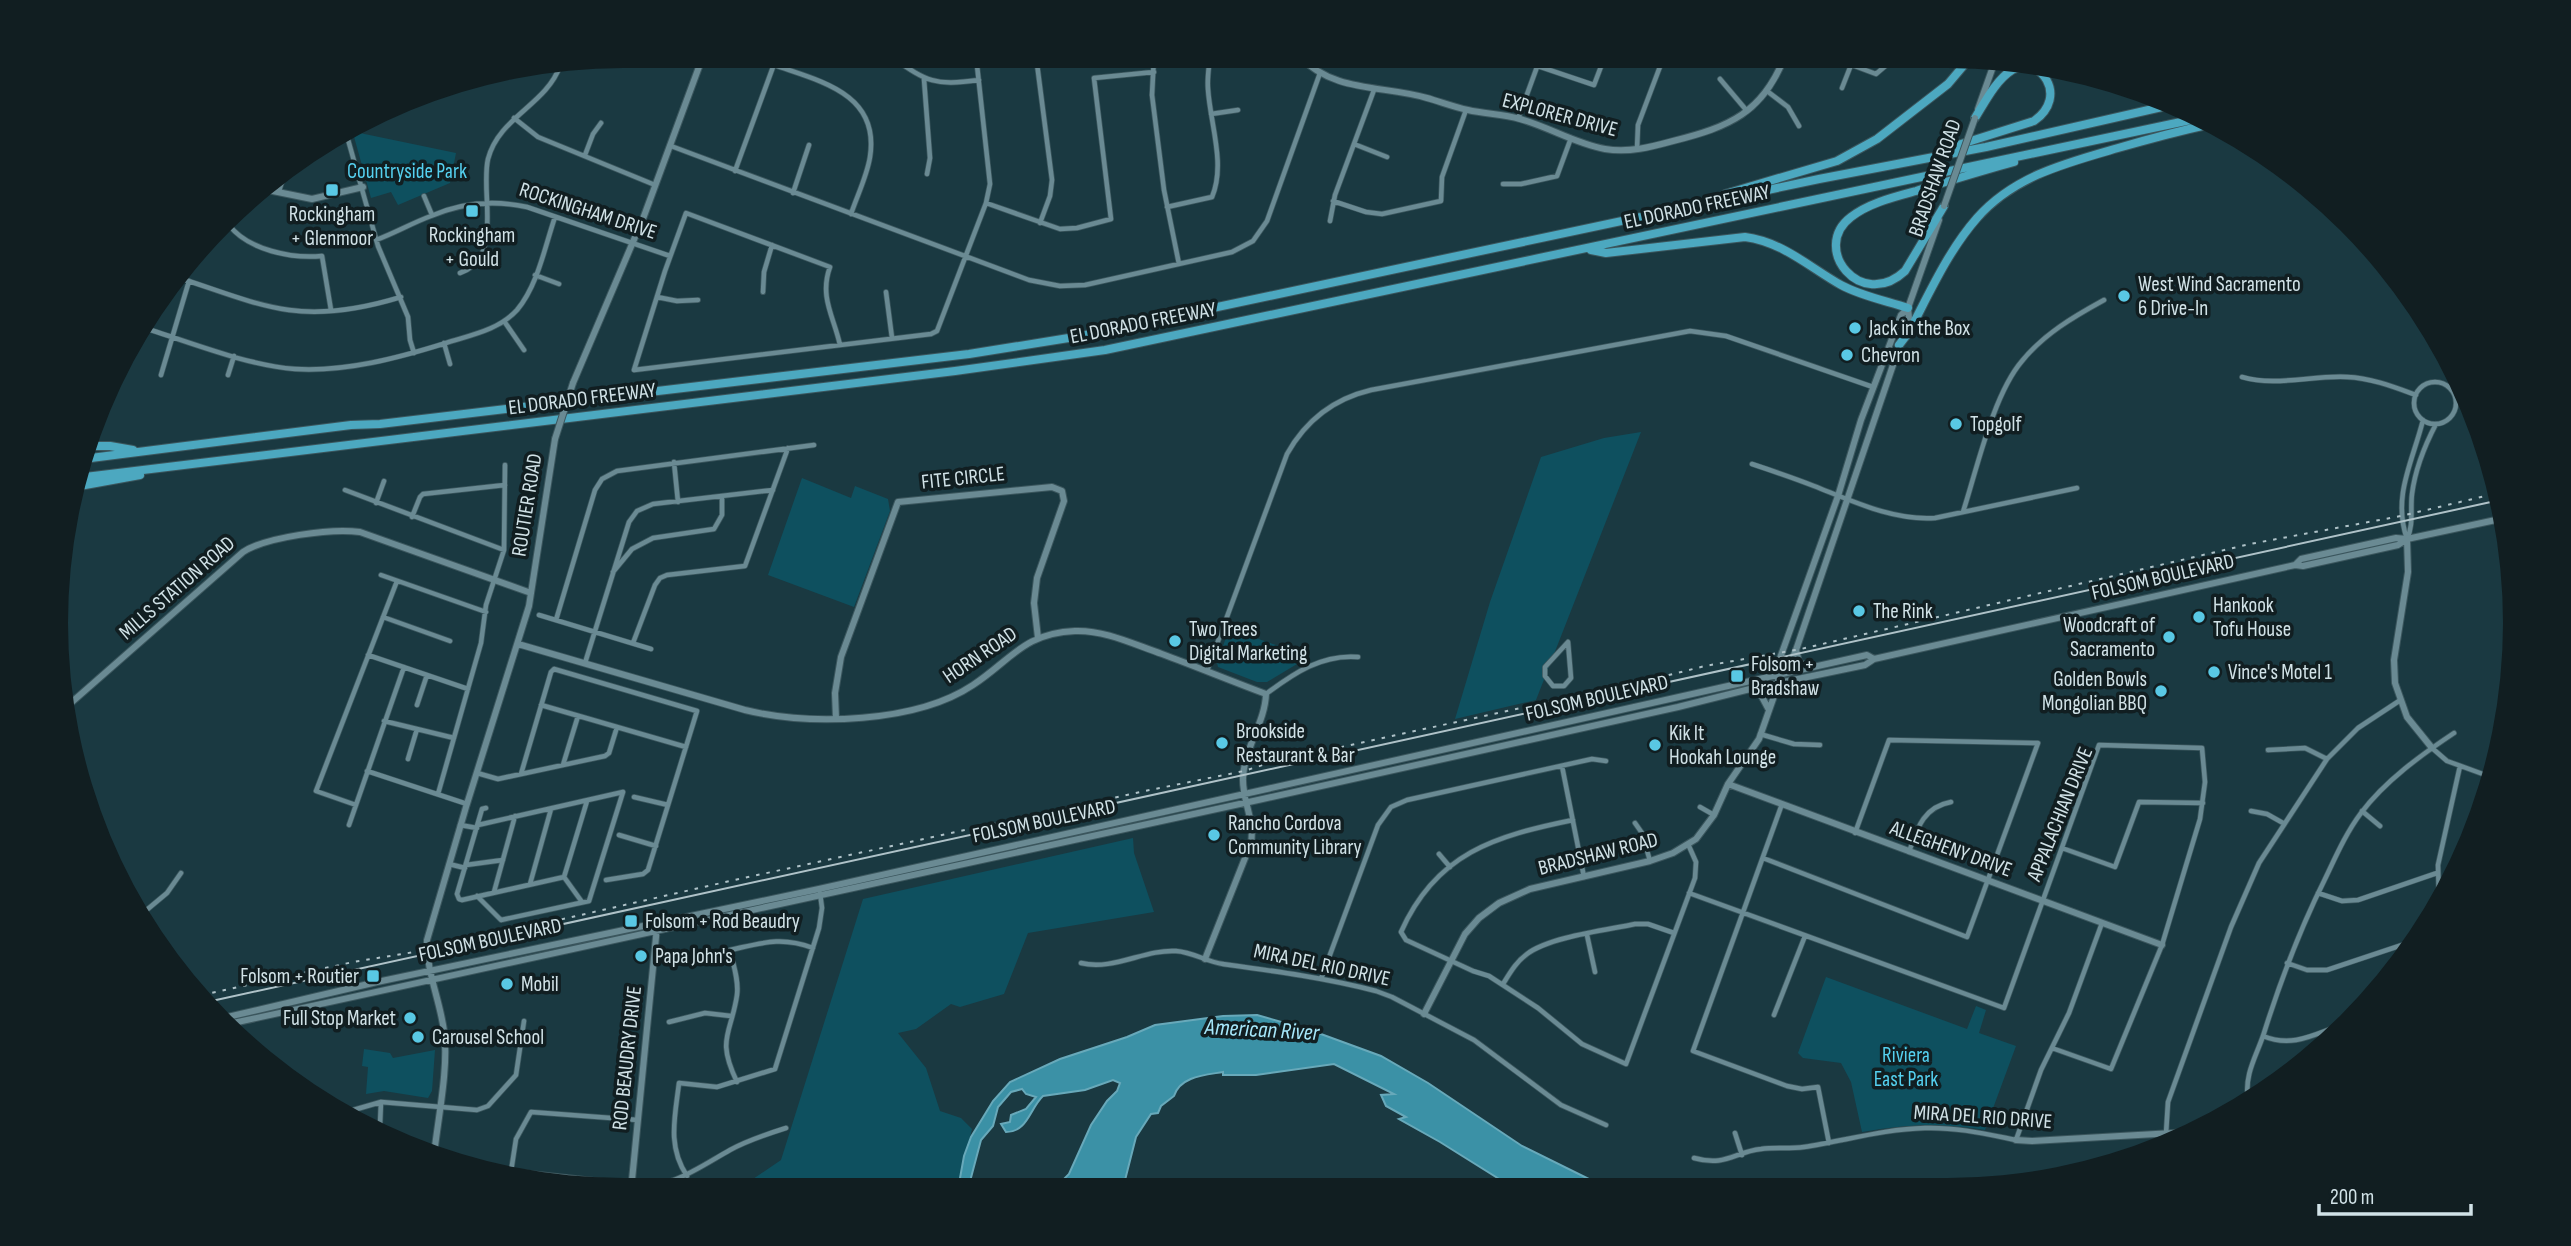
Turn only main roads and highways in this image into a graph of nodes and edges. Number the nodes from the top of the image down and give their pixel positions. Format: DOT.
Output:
graph roads {
  1 [pos="1961,68"];
  2 [pos="2011,72"];
  3 [pos="2044,77"];
  4 [pos="2155,108"];
  5 [pos="1975,118"];
  6 [pos="2185,121"];
  7 [pos="2198,128"];
  8 [pos="2076,144"];
  9 [pos="1907,162"];
  10 [pos="1944,206"];
  11 [pos="1665,211"];
  12 [pos="1584,249"];
  13 [pos="1908,308"];
  14 [pos="1899,345"];
  15 [pos="98,446"];
  16 [pos="143,452"];
  17 [pos="94,458"];
  18 [pos="224,459"];
  19 [pos="88,477"];
  20 [pos="85,486"];
  1 -- 11 [label="highway"];
  2 -- 5 [label="highway"];
  3 -- 9 [label="highway"];
  4 -- 9 [label="highway, EL DORADO FREEWAY"];
  6 -- 8 [label="highway, EL DORADO FREEWAY"];
  7 -- 14 [label="highway"];
  8 -- 10 [label="highway"];
  8 -- 12 [label="highway, EL DORADO FREEWAY"];
  9 -- 11 [label="highway, EL DORADO FREEWAY"];
  11 -- 16 [label="highway, EL DORADO FREEWAY"];
  12 -- 13 [label="highway"];
  12 -- 18 [label="highway, EL DORADO FREEWAY"];
  15 -- 16 [label="highway"];
  16 -- 17 [label="highway, EL DORADO FREEWAY"];
  18 -- 19 [label="highway, EL DORADO FREEWAY"];
  18 -- 20 [label="highway"];
}
